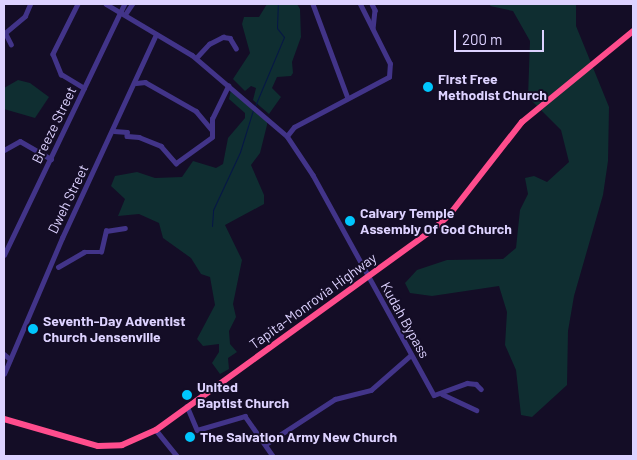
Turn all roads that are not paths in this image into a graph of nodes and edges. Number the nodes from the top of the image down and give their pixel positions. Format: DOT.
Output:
graph roads {
  1 [pos="30,4"];
  2 [pos="78,4"];
  3 [pos="106,4"];
  4 [pos="124,4"];
  5 [pos="132,4"];
  6 [pos="313,4"];
  7 [pos="360,4"];
  8 [pos="372,4"];
  9 [pos="119,12"];
  10 [pos="126,13"];
  11 [pos="633,31"];
  12 [pos="373,32"];
  13 [pos="156,35"];
  14 [pos="11,45"];
  15 [pos="236,48"];
  16 [pos="196,58"];
  17 [pos="136,83"];
  18 [pos="228,86"];
  19 [pos="84,88"];
  20 [pos="348,98"];
  21 [pos="212,130"];
  22 [pos="114,131"];
  23 [pos="287,136"];
  24 [pos="4,150"];
  25 [pos="51,159"];
  26 [pos="125,228"];
  27 [pos="4,254"];
  28 [pos="58,267"];
  29 [pos="367,275"];
  30 [pos="4,354"];
  31 [pos="411,355"];
  32 [pos="10,359"];
  33 [pos="4,374"];
  34 [pos="480,389"];
  35 [pos="442,394"];
  36 [pos="186,405"];
  37 [pos="477,410"];
  38 [pos="4,419"];
  39 [pos="156,430"];
  40 [pos="266,444"];
  41 [pos="176,456"];
  42 [pos="273,456"];
  1 -- 14 [label="street"];
  2 -- 19 [label="street"];
  3 -- 9 [label="street, Kudah Bypass"];
  4 -- 9 [label="street, Breeze Street"];
  5 -- 10 [label="street"];
  6 -- 20 [label="street"];
  7 -- 12 [label="street"];
  8 -- 12 [label="street"];
  9 -- 10 [label="street, Kudah Bypass"];
  9 -- 19 [label="street, Breeze Street"];
  10 -- 13 [label="street, Kudah Bypass"];
  11 -- 29 [label="highway, Tapita-Monrovia Highway"];
  12 -- 20 [label="street"];
  13 -- 16 [label="street, Kudah Bypass"];
  13 -- 17 [label="street, Dweh Street"];
  15 -- 16 [label="street"];
  16 -- 18 [label="street, Kudah Bypass"];
  17 -- 21 [label="street"];
  17 -- 22 [label="street, Dweh Street"];
  18 -- 21 [label="street"];
  18 -- 23 [label="street, Kudah Bypass"];
  19 -- 25 [label="street, Breeze Street"];
  20 -- 23 [label="street"];
  21 -- 22 [label="street"];
  22 -- 32 [label="street, Dweh Street"];
  23 -- 29 [label="street, Kudah Bypass"];
  24 -- 25 [label="street"];
  25 -- 27 [label="street, Breeze Street"];
  26 -- 28 [label="street"];
  29 -- 31 [label="street, Kudah Bypass"];
  29 -- 36 [label="highway, Tapita-Monrovia Highway"];
  30 -- 32 [label="street"];
  31 -- 35 [label="street, Kudah Bypass"];
  31 -- 40 [label="street"];
  32 -- 33 [label="street, Dweh Street"];
  34 -- 35 [label="street"];
  35 -- 37 [label="street"];
  36 -- 39 [label="highway, Tapita-Monrovia Highway"];
  36 -- 40 [label="street"];
  38 -- 39 [label="highway, Tapita-Monrovia Highway"];
  39 -- 41 [label="street"];
  40 -- 42 [label="street"];
}
